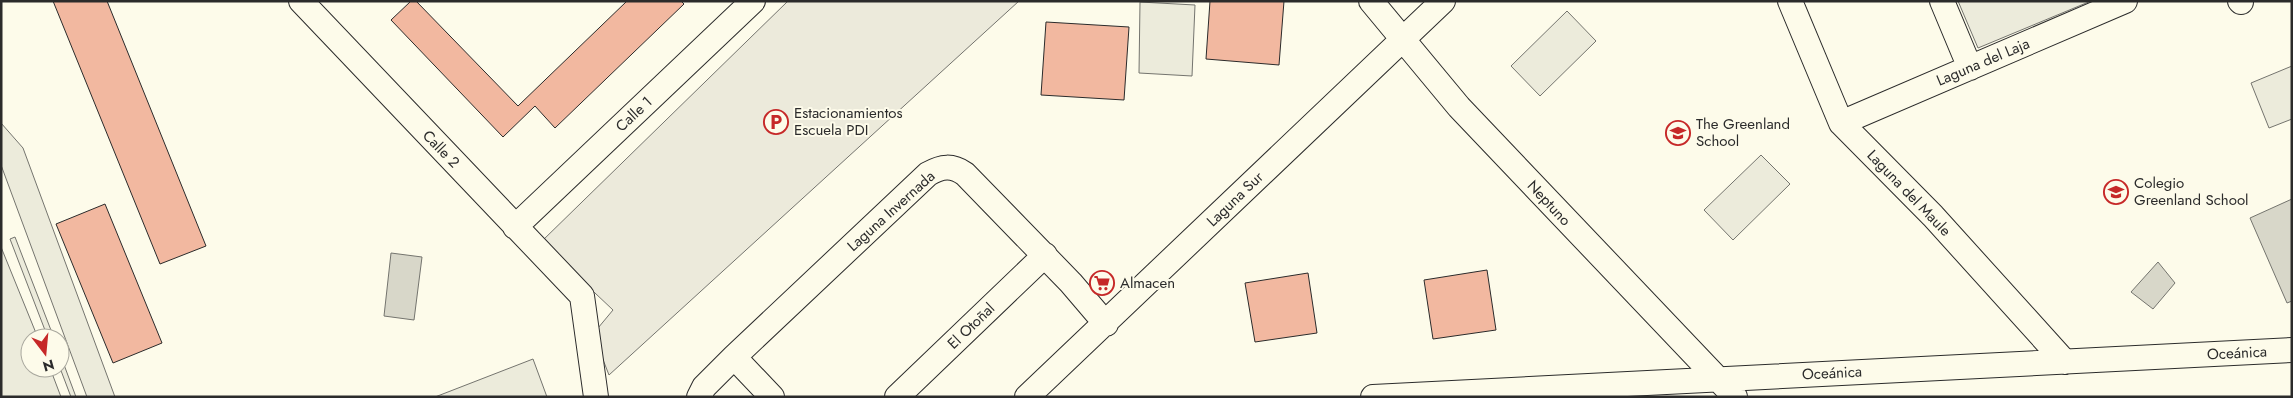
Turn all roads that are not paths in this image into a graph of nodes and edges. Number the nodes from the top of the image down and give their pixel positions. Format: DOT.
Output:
graph roads {
  1 [pos="300,1"];
  2 [pos="754,1"];
  3 [pos="1370,1"];
  4 [pos="1443,1"];
  5 [pos="1790,1"];
  6 [pos="1942,1"];
  7 [pos="2115,3"];
  8 [pos="1403,40"];
  9 [pos="1970,68"];
  10 [pos="1841,123"];
  11 [pos="515,226"];
  12 [pos="1045,255"];
  13 [pos="1106,324"];
  14 [pos="2292,350"];
  15 [pos="734,357"];
  16 [pos="2065,362"];
  17 [pos="1717,378"];
  18 [pos="596,397"];
  19 [pos="699,397"];
  20 [pos="772,397"];
  21 [pos="896,397"];
  22 [pos="1027,397"];
  23 [pos="1373,397"];
  24 [pos="1735,397"];
  1 -- 11 [label="street, Calle 2"];
  2 -- 11 [label="street, Calle 1"];
  3 -- 8 [label="street, Neptuno"];
  4 -- 8 [label="street, Laguna Sur"];
  5 -- 10 [label="street, Laguna del Maule"];
  6 -- 9 [label="street"];
  7 -- 9 [label="street, Laguna del Laja"];
  8 -- 13 [label="street, Laguna Sur"];
  8 -- 17 [label="street, Neptuno"];
  9 -- 10 [label="street, Laguna del Laja"];
  10 -- 16 [label="street, Laguna del Maule"];
  11 -- 18 [label="street, Calle 2"];
  12 -- 13 [label="street, Laguna Invernada"];
  12 -- 15 [label="street, Laguna Invernada"];
  12 -- 21 [label="street, El Otoñal"];
  13 -- 22 [label="street, Laguna Sur"];
  14 -- 16 [label="street, Oceánica"];
  15 -- 19 [label="street"];
  15 -- 20 [label="street"];
  16 -- 17 [label="street, Oceánica"];
  17 -- 23 [label="street, Oceánica"];
  17 -- 24 [label="street, Neptuno"];
}
